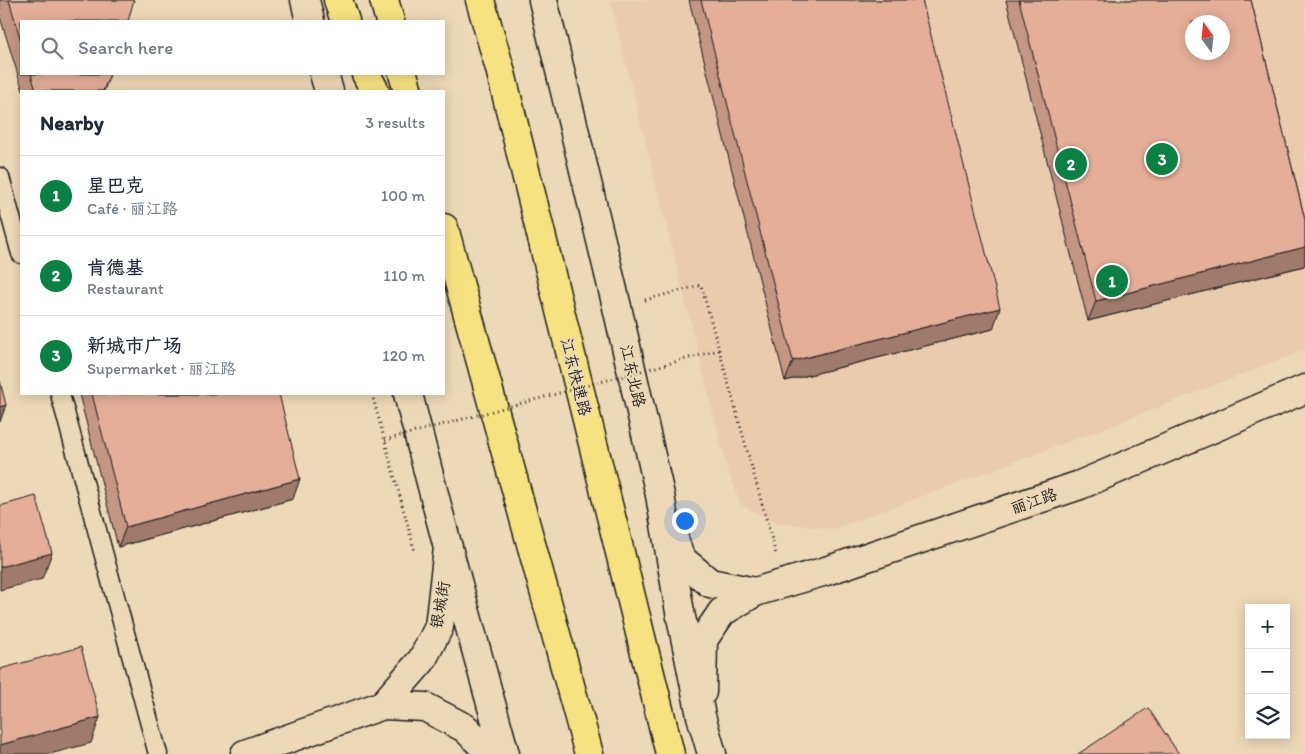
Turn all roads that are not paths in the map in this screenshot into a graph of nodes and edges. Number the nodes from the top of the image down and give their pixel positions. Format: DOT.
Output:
graph roads {
  1 [pos="305,0"];
  2 [pos="338,0"];
  3 [pos="384,0"];
  4 [pos="480,0"];
  5 [pos="494,0"];
  6 [pos="543,0"];
  7 [pos="310,20"];
  8 [pos="345,20"];
  9 [pos="390,20"];
  10 [pos="500,69"];
  11 [pos="324,75"];
  12 [pos="366,75"];
  13 [pos="404,75"];
  14 [pos="329,90"];
  15 [pos="374,90"];
  16 [pos="408,90"];
  17 [pos="0,177"];
  18 [pos="445,237"];
  19 [pos="20,250"];
  20 [pos="1305,389"];
  21 [pos="60,395"];
  22 [pos="408,395"];
  23 [pos="660,495"];
  24 [pos="448,548"];
  25 [pos="755,592"];
  26 [pos="383,705"];
  27 [pos="701,716"];
  28 [pos="158,754"];
  29 [pos="246,754"];
  30 [pos="491,754"];
  31 [pos="505,754"];
  32 [pos="589,754"];
  33 [pos="670,754"];
  34 [pos="712,754"];
  1 -- 7 [label="street"];
  2 -- 8 [label="highway"];
  3 -- 9 [label="highway"];
  4 -- 10 [label="highway, 江东快速路"];
  5 -- 10 [label="highway"];
  6 -- 23 [label="street, 江东北路"];
  10 -- 33 [label="highway, 江东快速路"];
  11 -- 14 [label="street"];
  12 -- 15 [label="highway"];
  13 -- 16 [label="highway"];
  17 -- 19 [label="lane"];
  18 -- 32 [label="highway"];
  20 -- 25 [label="street, 丽江路"];
  21 -- 28 [label="lane"];
  22 -- 24 [label="street"];
  23 -- 25 [label="street, 丽江路"];
  23 -- 27 [label="street, 江东北路"];
  24 -- 26 [label="street, 银城街"];
  24 -- 31 [label="street"];
  25 -- 27 [label="street, 丽江路"];
  26 -- 29 [label="street, 银城街"];
  26 -- 30 [label="street, 银城街"];
  27 -- 34 [label="street, 江东北路"];
}
